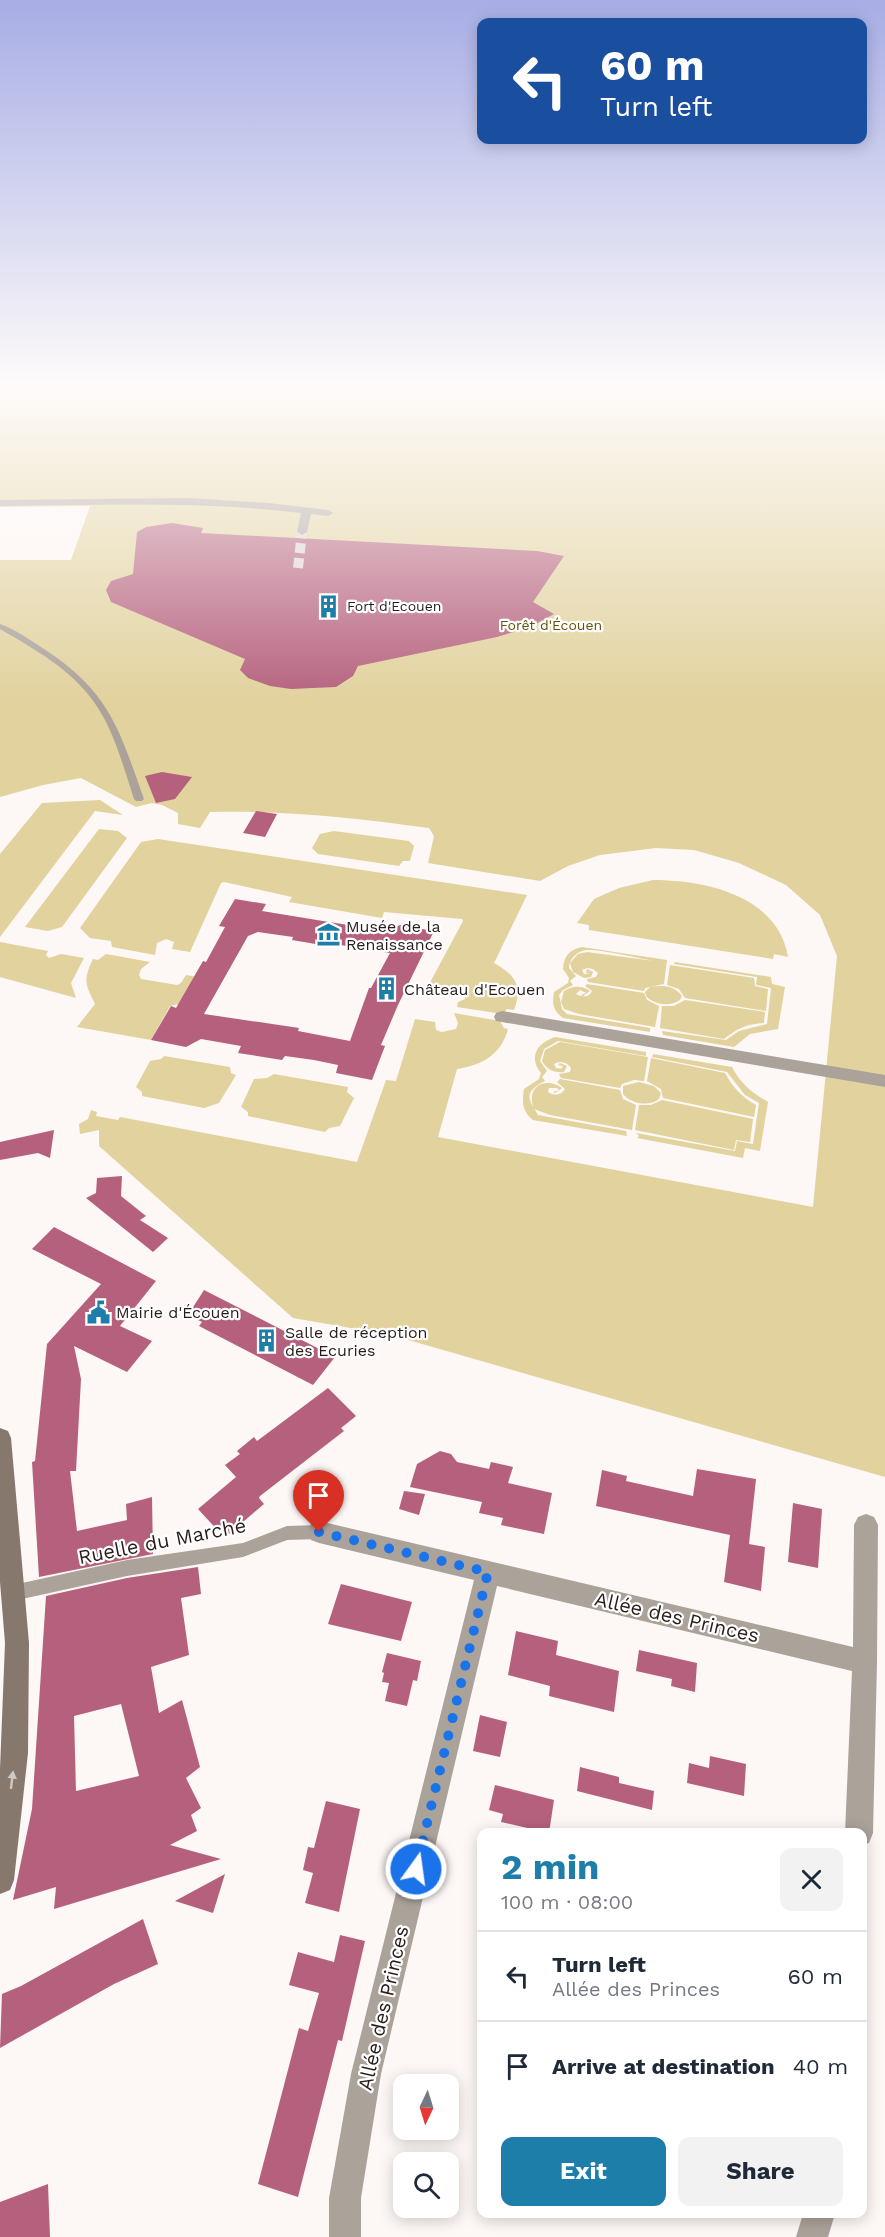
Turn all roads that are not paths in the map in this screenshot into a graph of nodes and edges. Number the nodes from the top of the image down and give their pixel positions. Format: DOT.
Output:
graph roads {
  1 [pos="0,503"];
  2 [pos="306,512"];
  3 [pos="328,513"];
  4 [pos="302,532"];
  5 [pos="0,626"];
  6 [pos="139,799"];
  7 [pos="502,1017"];
  8 [pos="885,1081"];
  9 [pos="0,1438"];
  10 [pos="867,1526"];
  11 [pos="319,1532"];
  12 [pos="488,1572"];
  13 [pos="13,1593"];
  14 [pos="865,1662"];
  15 [pos="859,1828"];
  16 [pos="0,1880"];
  17 [pos="818,2218"];
  18 [pos="345,2237"];
  19 [pos="812,2237"];
  1 -- 2 [label="street"];
  2 -- 3 [label="street"];
  2 -- 4 [label="street"];
  5 -- 6 [label="lane"];
  7 -- 8 [label="street"];
  9 -- 13 [label="main road"];
  10 -- 14 [label="street"];
  11 -- 12 [label="street, Allée des Princes"];
  11 -- 13 [label="lane, Ruelle du Marché"];
  12 -- 14 [label="street, Allée des Princes"];
  12 -- 18 [label="street, Allée des Princes"];
  16 -- 13 [label="main road, one-way"];
  14 -- 15 [label="street"];
  17 -- 19 [label="street"];
}
